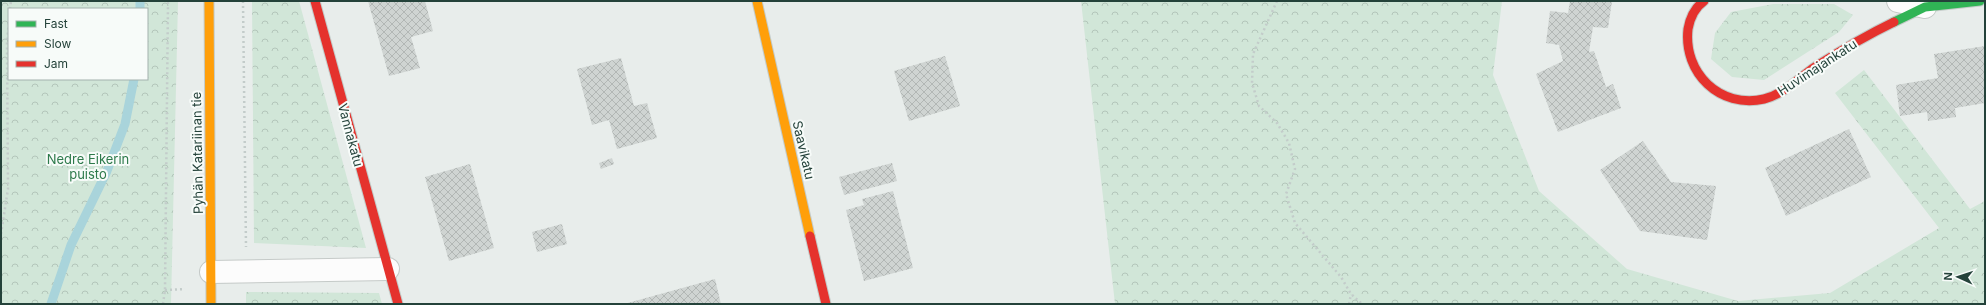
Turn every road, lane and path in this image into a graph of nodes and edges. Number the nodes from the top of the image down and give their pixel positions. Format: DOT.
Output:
graph roads {
  1 [pos="168,1"];
  2 [pos="209,1"];
  3 [pos="243,1"];
  4 [pos="315,1"];
  5 [pos="757,1"];
  6 [pos="1277,1"];
  7 [pos="1704,1"];
  8 [pos="1898,1"];
  9 [pos="1980,1"];
  10 [pos="1925,7"];
  11 [pos="8,30"];
  12 [pos="1,234"];
  13 [pos="388,268"];
  14 [pos="211,272"];
  15 [pos="246,272"];
  16 [pos="1351,294"];
  17 [pos="163,304"];
  18 [pos="211,304"];
  19 [pos="398,304"];
  20 [pos="826,304"];
  21 [pos="1349,304"];
  22 [pos="1362,304"];
  1 -- 17 [label="path"];
  2 -- 14 [label="street, Pyhän Katariinan tie"];
  3 -- 15 [label="path"];
  4 -- 13 [label="street, Vannakatu"];
  5 -- 20 [label="street, Saavikatu"];
  6 -- 16 [label="path"];
  7 -- 10 [label="street, Huvimajankatu"];
  8 -- 10 [label="street, Huvimajankatu"];
  9 -- 10 [label="street, Huvimajankatu"];
  11 -- 12 [label="path"];
  13 -- 15 [label="street"];
  13 -- 19 [label="street, Vannakatu"];
  14 -- 15 [label="street"];
  14 -- 18 [label="street, Pyhän Katariinan tie"];
  16 -- 21 [label="path"];
  16 -- 22 [label="path"];
}
